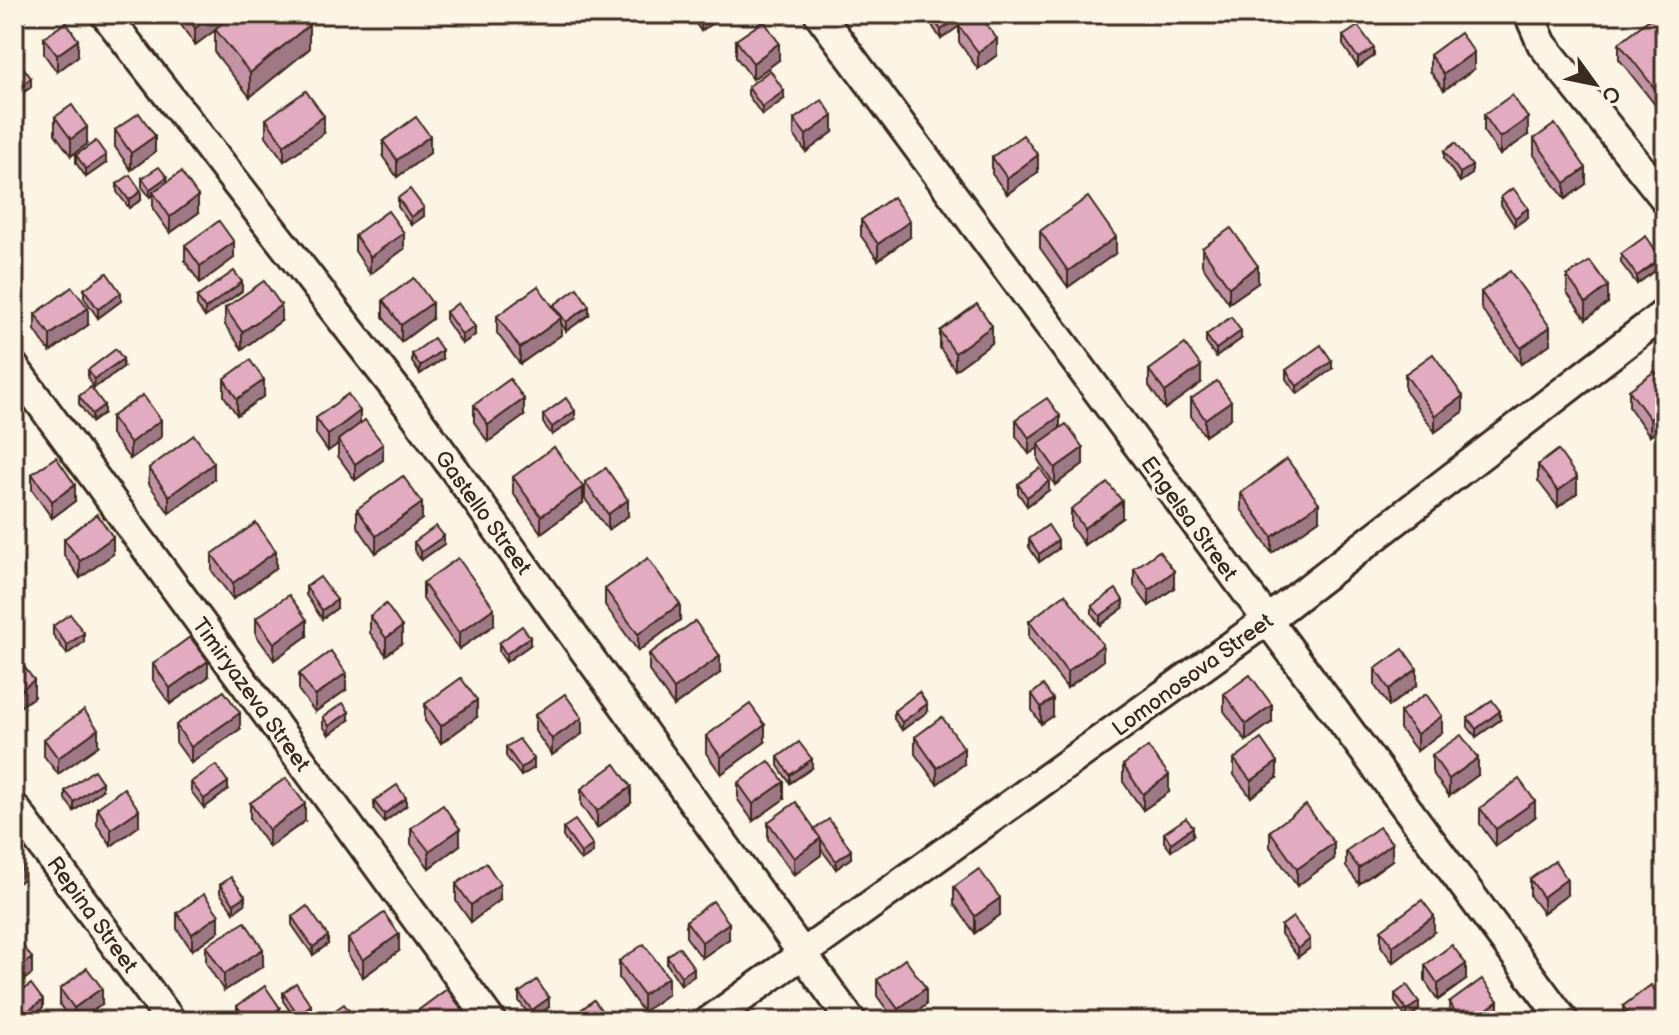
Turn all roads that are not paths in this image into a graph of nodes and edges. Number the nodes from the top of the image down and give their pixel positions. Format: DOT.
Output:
graph roads {
  1 [pos="105,14"];
  2 [pos="819,14"];
  3 [pos="1529,14"];
  4 [pos="1665,199"];
  5 [pos="1665,313"];
  6 [pos="14,367"];
  7 [pos="1266,621"];
  8 [pos="14,807"];
  9 [pos="800,954"];
  10 [pos="171,1021"];
  11 [pos="491,1021"];
  12 [pos="709,1021"];
  13 [pos="851,1021"];
  14 [pos="1564,1021"];
  1 -- 9 [label="street, Gastello Street"];
  2 -- 7 [label="street, Engelsa Street"];
  3 -- 4 [label="street"];
  5 -- 7 [label="street, Lomonosova Street"];
  6 -- 11 [label="street, Timiryazeva Street"];
  7 -- 9 [label="street, Lomonosova Street"];
  7 -- 14 [label="street, Engelsa Street"];
  8 -- 10 [label="street, Repina Street"];
  9 -- 12 [label="street, Lomonosova Street"];
  9 -- 13 [label="street, Gastello Street"];
}
